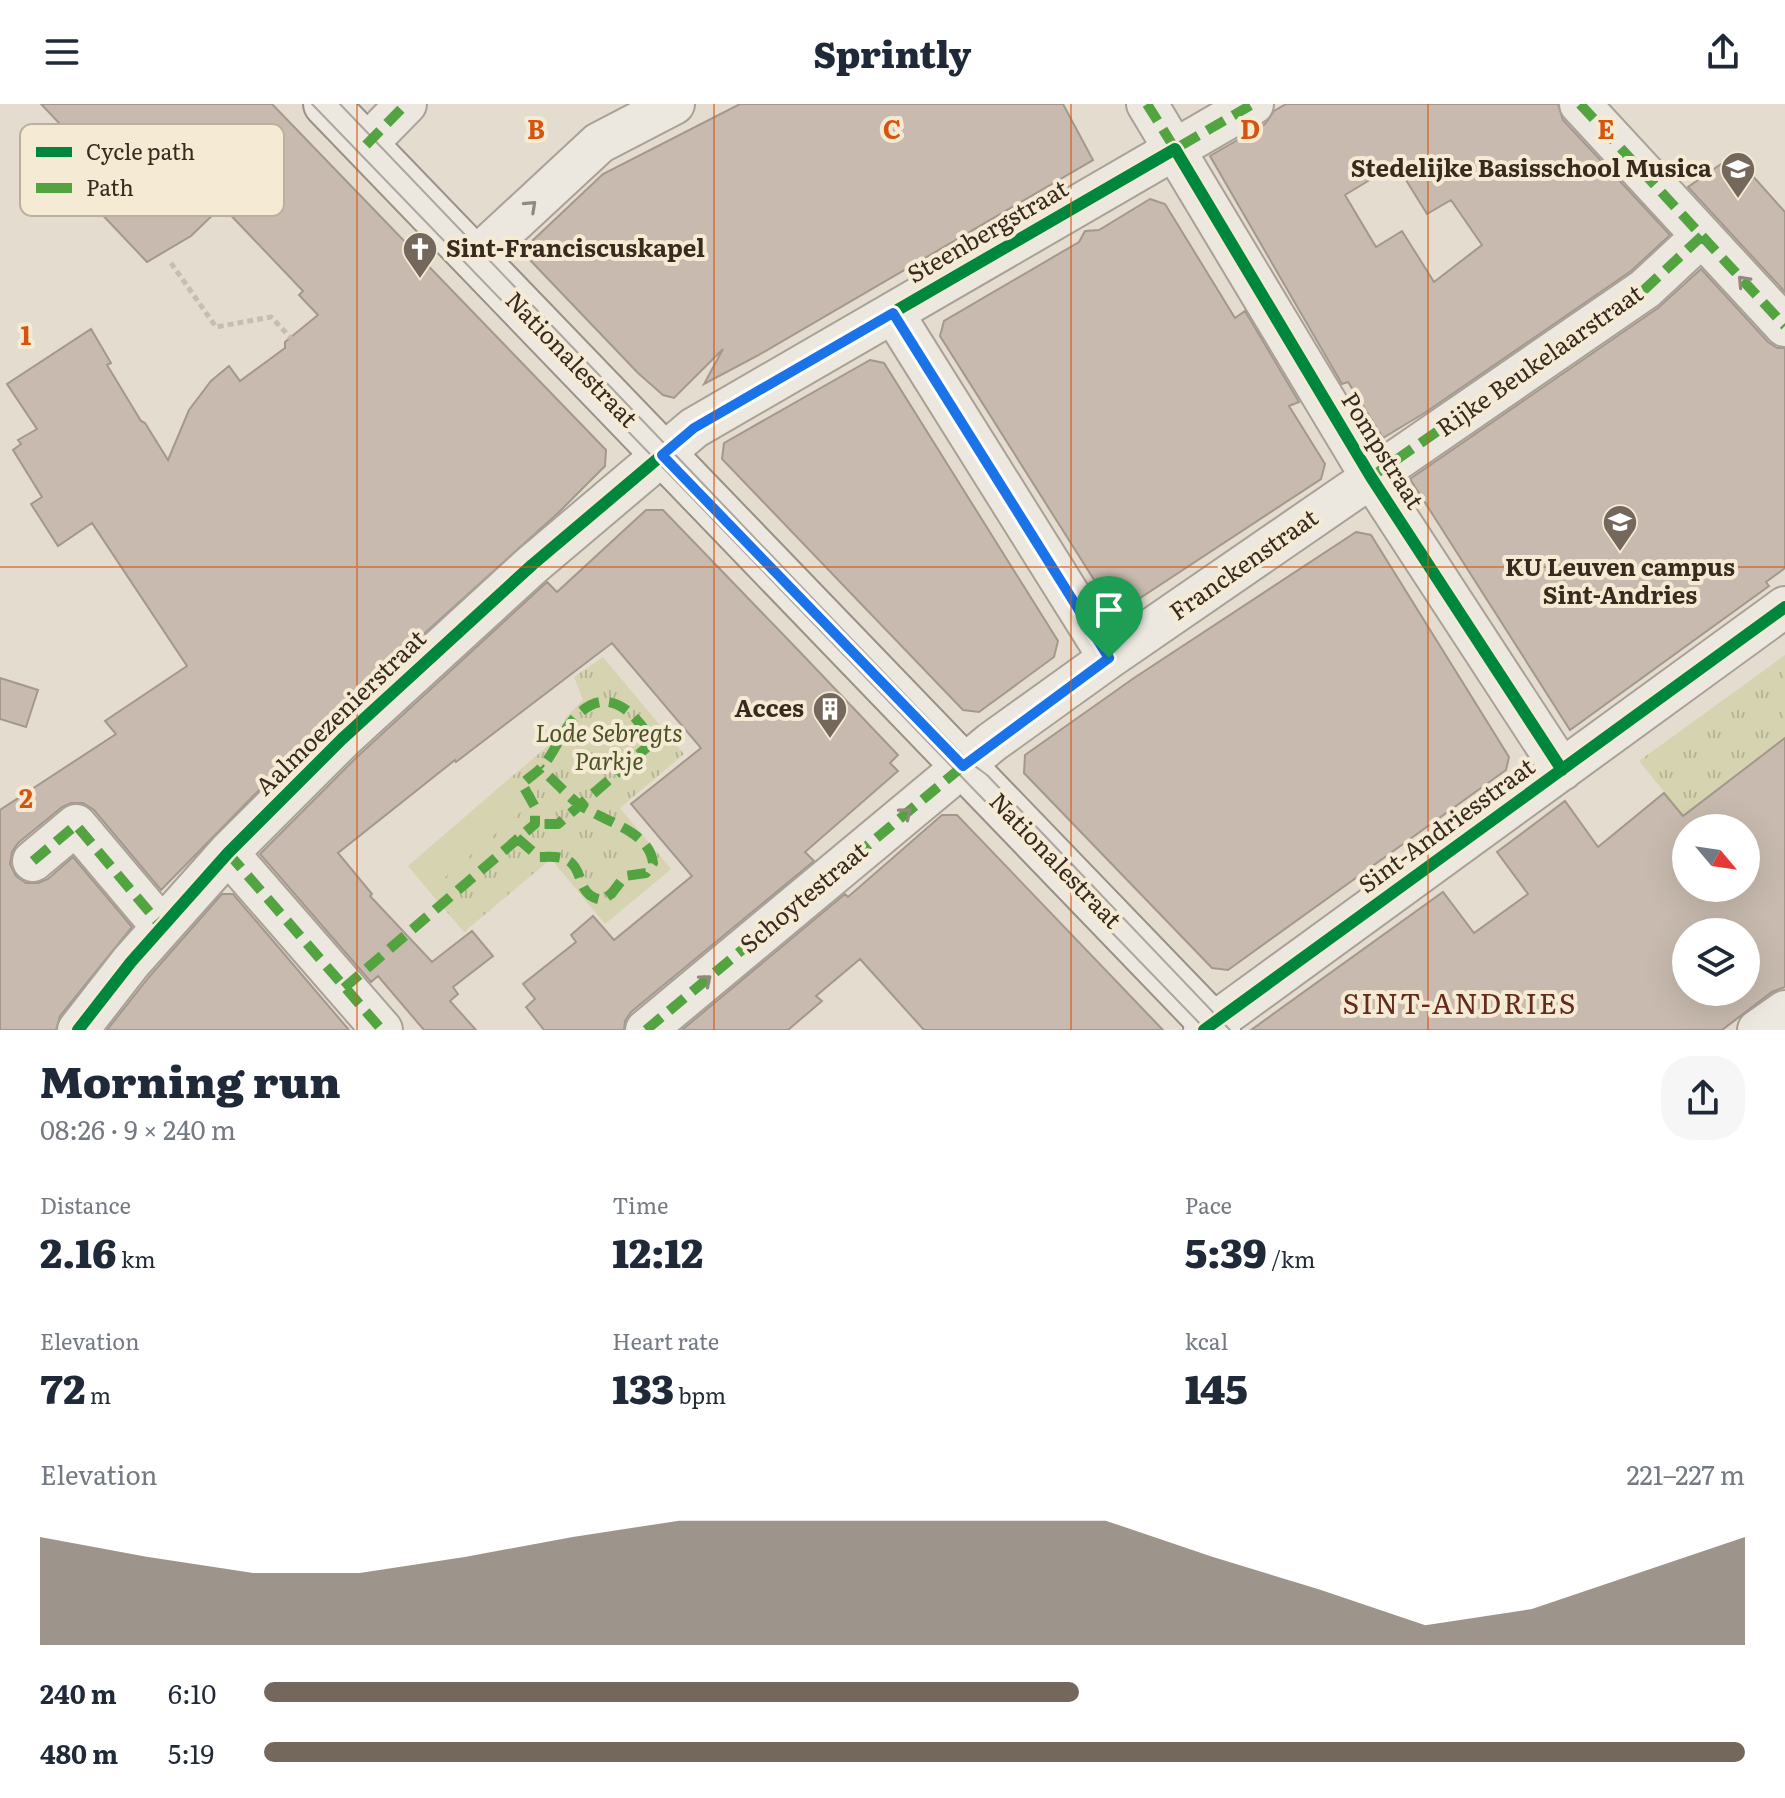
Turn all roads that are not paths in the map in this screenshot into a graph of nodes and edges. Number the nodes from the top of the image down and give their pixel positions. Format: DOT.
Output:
graph roads {
  1 [pos="326,104"];
  2 [pos="406,104"];
  3 [pos="674,104"];
  4 [pos="1147,104"];
  5 [pos="1253,104"];
  6 [pos="1580,104"];
  7 [pos="366,145"];
  8 [pos="1175,149"];
  9 [pos="1702,236"];
  10 [pos="474,259"];
  11 [pos="893,313"];
  12 [pos="1785,326"];
  13 [pos="662,455"];
  14 [pos="1371,477"];
  15 [pos="1785,607"];
  16 [pos="1109,658"];
  17 [pos="963,766"];
  18 [pos="1562,770"];
  19 [pos="228,853"];
  20 [pos="33,861"];
  21 [pos="162,927"];
  22 [pos="1785,1011"];
  23 [pos="1211,1028"];
  24 [pos="78,1030"];
  25 [pos="382,1030"];
  26 [pos="646,1030"];
  27 [pos="1758,1030"];
  1 -- 7 [label="street, Nationalestraat"];
  2 -- 7 [label="street"];
  10 -- 3 [label="street, one-way"];
  4 -- 8 [label="street, Pompstraat"];
  5 -- 8 [label="street, Steenbergstraat"];
  6 -- 9 [label="street"];
  7 -- 10 [label="street, Nationalestraat"];
  8 -- 11 [label="street, Steenbergstraat"];
  8 -- 14 [label="street, Pompstraat"];
  12 -- 9 [label="street, one-way"];
  9 -- 14 [label="street, Rijke Beukelaarstraat"];
  10 -- 13 [label="street, Nationalestraat"];
  11 -- 13 [label="street, Steenbergstraat"];
  11 -- 16 [label="street"];
  13 -- 17 [label="street, Nationalestraat"];
  13 -- 19 [label="street, Aalmoezenierstraat"];
  14 -- 16 [label="street, Franckenstraat"];
  14 -- 18 [label="street, Pompstraat"];
  15 -- 18 [label="street, Sint-Andriesstraat"];
  16 -- 17 [label="street, Franckenstraat"];
  17 -- 23 [label="street, Nationalestraat"];
  26 -- 17 [label="street, Schoytestraat, one-way"];
  18 -- 23 [label="street, Sint-Andriesstraat"];
  19 -- 21 [label="street, Aalmoezenierstraat"];
  19 -- 25 [label="street"];
  20 -- 21 [label="street"];
  21 -- 24 [label="street, Aalmoezenierstraat"];
  22 -- 27 [label="street"];
}
